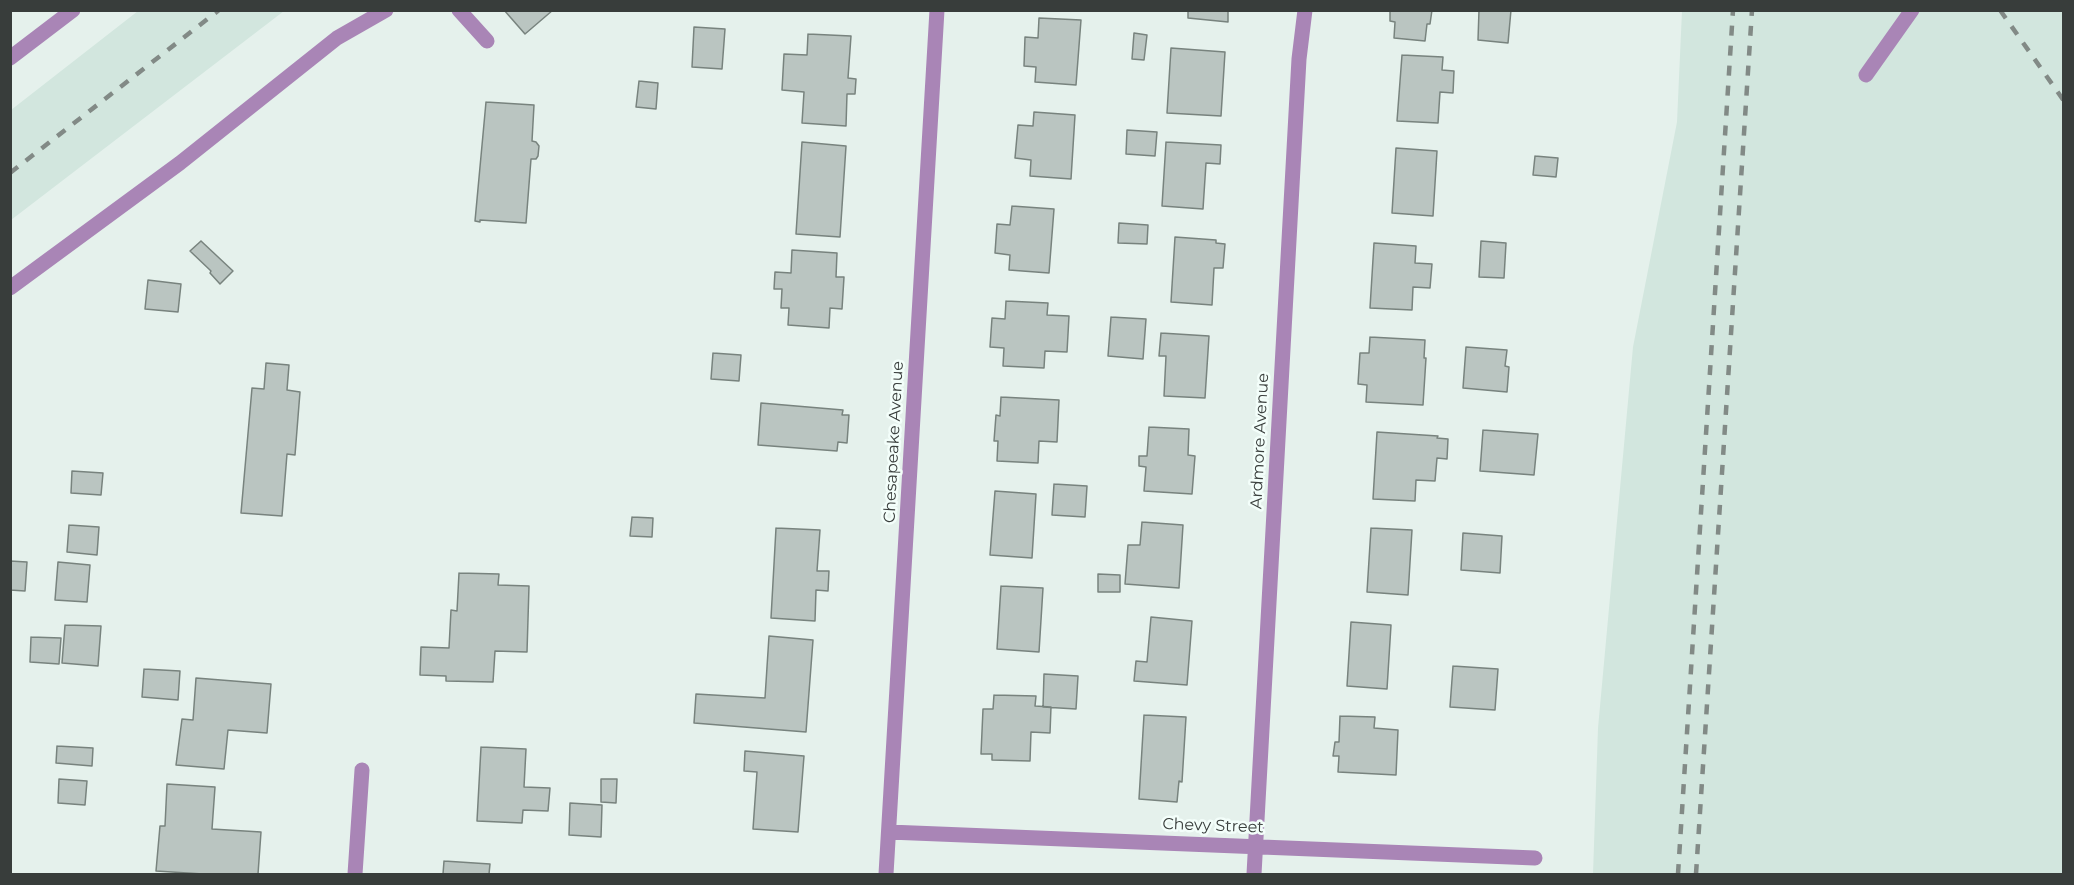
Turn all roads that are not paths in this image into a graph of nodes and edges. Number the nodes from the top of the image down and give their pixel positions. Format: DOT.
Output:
graph roads {
  1 [pos="73,10"];
  2 [pos="386,10"];
  3 [pos="459,10"];
  4 [pos="937,10"];
  5 [pos="1305,10"];
  6 [pos="1912,10"];
  7 [pos="487,41"];
  8 [pos="10,58"];
  9 [pos="1866,75"];
  10 [pos="10,288"];
  11 [pos="362,771"];
  12 [pos="889,832"];
  13 [pos="1256,846"];
  14 [pos="1535,858"];
  15 [pos="355,874"];
  16 [pos="886,874"];
  17 [pos="1254,874"];
  1 -- 8 [label="street"];
  2 -- 10 [label="street"];
  3 -- 7 [label="street"];
  4 -- 12 [label="street, Chesapeake Avenue"];
  5 -- 13 [label="street, Ardmore Avenue"];
  6 -- 9 [label="street"];
  11 -- 15 [label="street"];
  12 -- 13 [label="street, Chevy Street"];
  12 -- 16 [label="street, Chesapeake Avenue"];
  13 -- 14 [label="street, Chevy Street"];
  13 -- 17 [label="street, Ardmore Avenue"];
}
